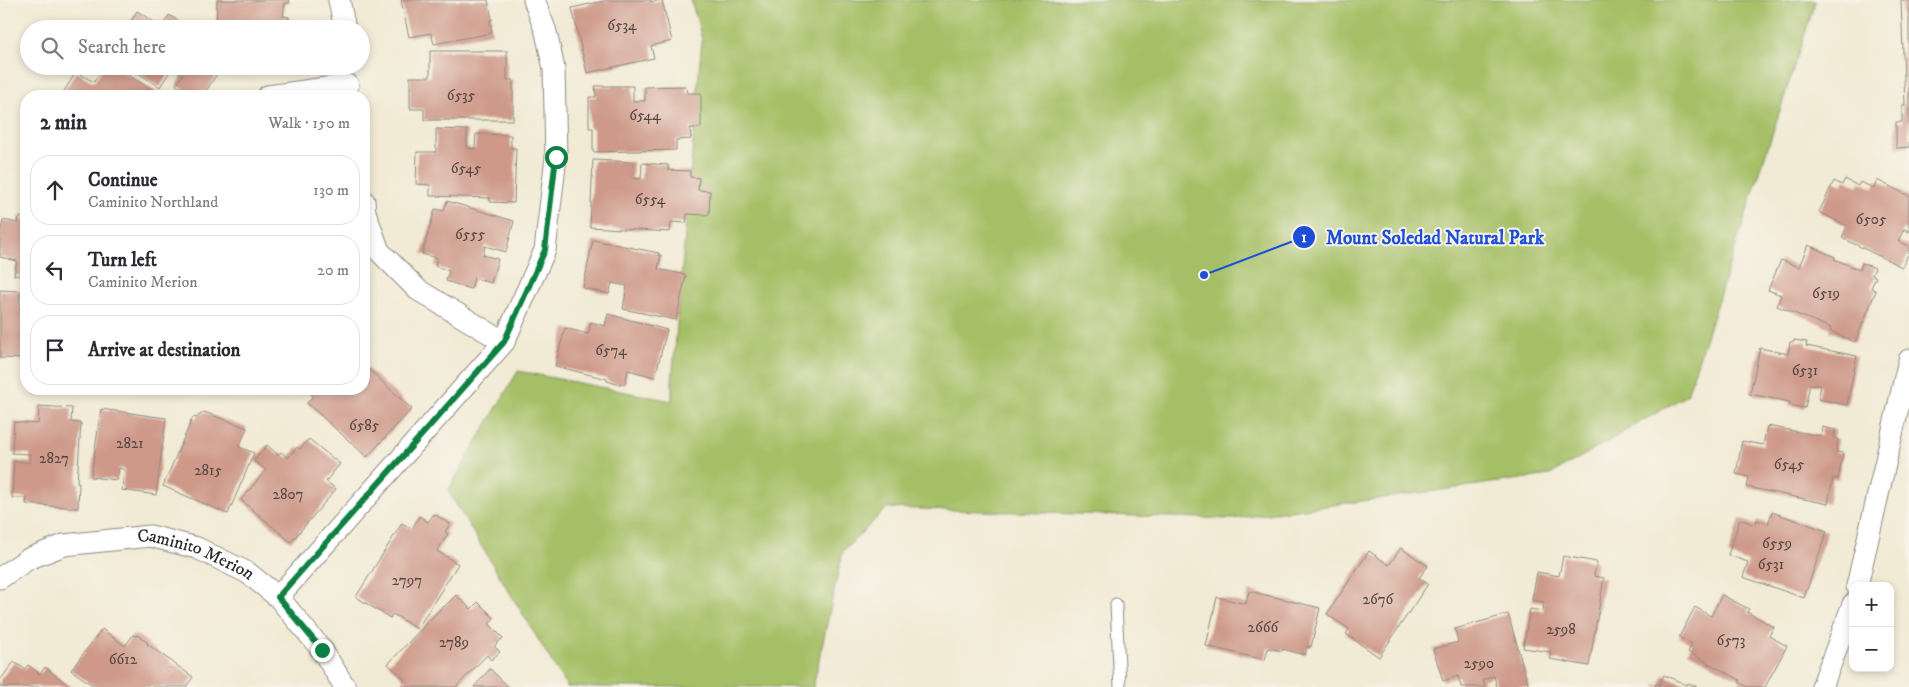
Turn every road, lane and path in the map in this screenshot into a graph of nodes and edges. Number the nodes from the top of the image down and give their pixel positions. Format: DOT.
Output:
graph roads {
  1 [pos="339,0"];
  2 [pos="534,0"];
  3 [pos="343,20"];
  4 [pos="348,82"];
  5 [pos="302,90"];
  6 [pos="370,226"];
  7 [pos="504,342"];
  8 [pos="1909,360"];
  9 [pos="0,578"];
  10 [pos="1858,582"];
  11 [pos="278,597"];
  12 [pos="1116,604"];
  13 [pos="1849,615"];
  14 [pos="345,687"];
  15 [pos="1120,687"];
  16 [pos="1822,687"];
  1 -- 3 [label="street"];
  2 -- 7 [label="street"];
  4 -- 5 [label="street"];
  6 -- 7 [label="street"];
  7 -- 11 [label="street"];
  8 -- 10 [label="street"];
  9 -- 11 [label="street, Caminito Merion"];
  11 -- 14 [label="street, Caminito Merion"];
  12 -- 15 [label="lane"];
  13 -- 16 [label="street"];
}
